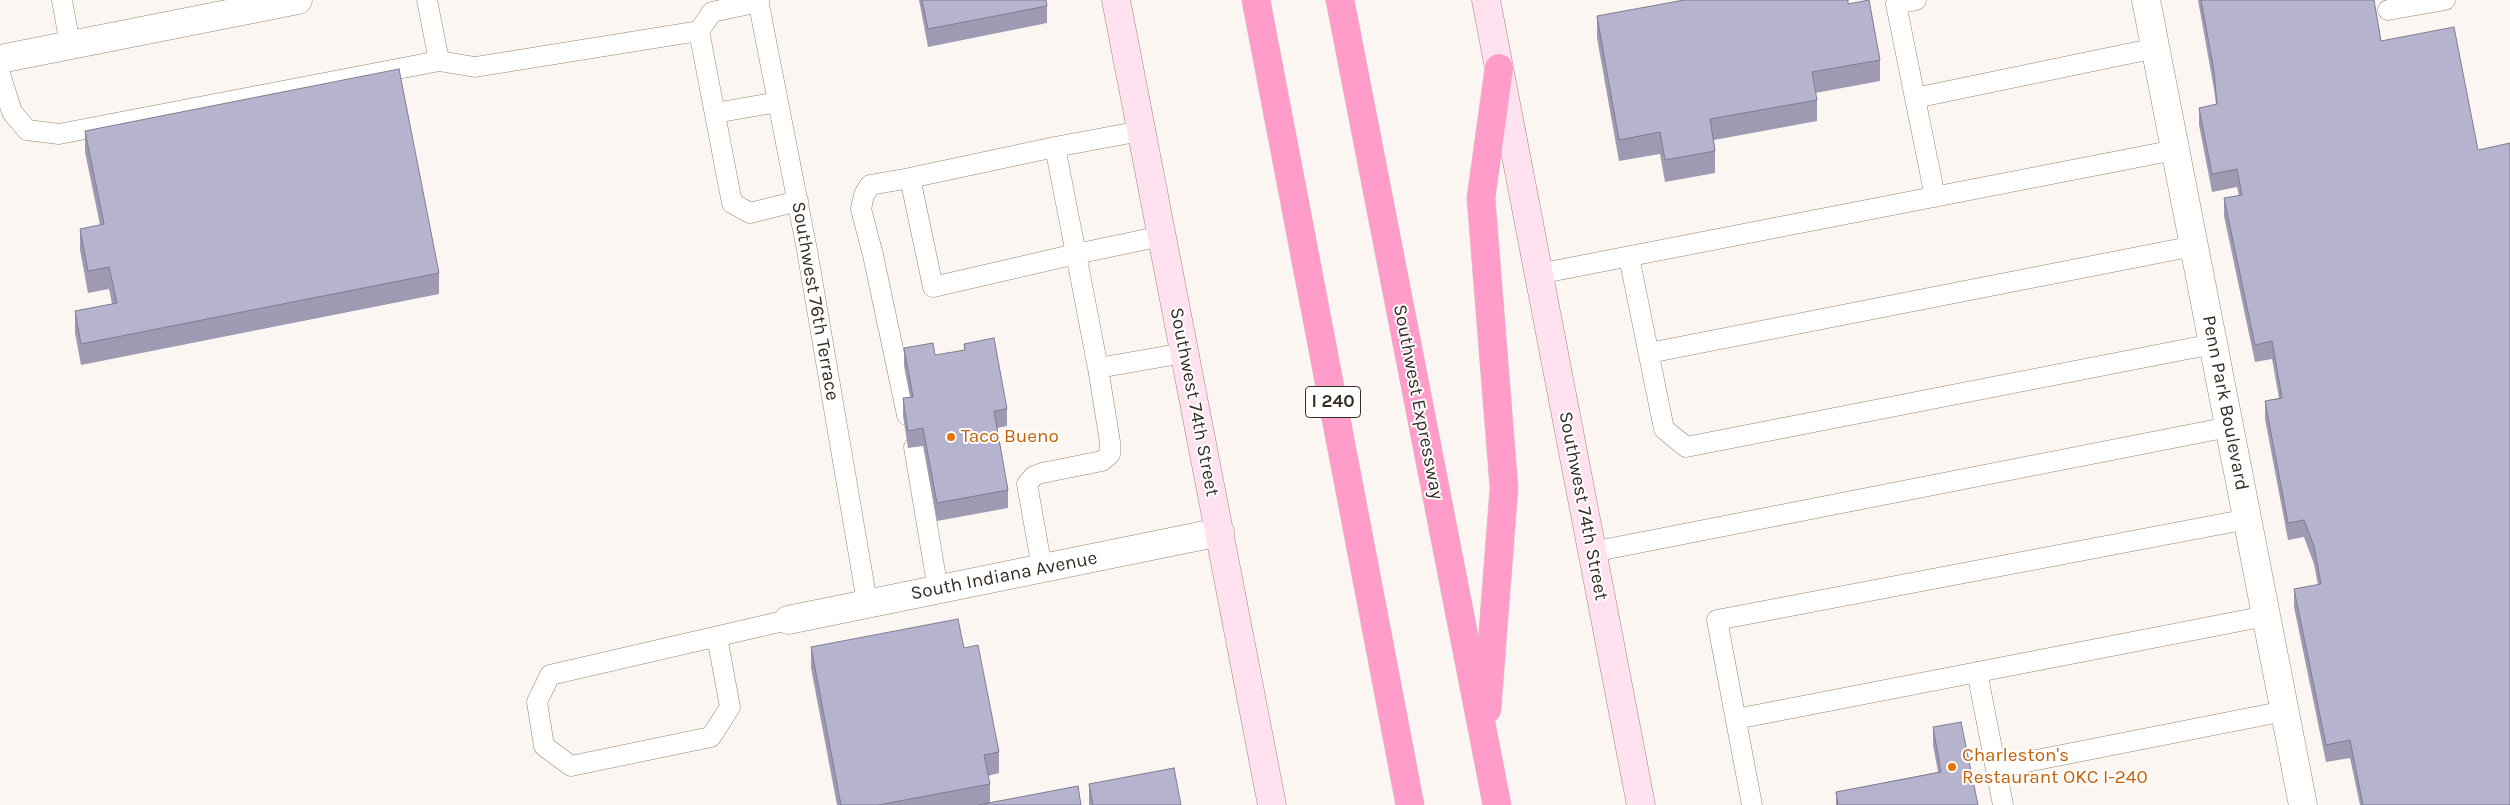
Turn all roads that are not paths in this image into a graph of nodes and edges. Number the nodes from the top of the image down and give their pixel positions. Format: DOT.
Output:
graph roads {
  1 [pos="62,0"];
  2 [pos="298,0"];
  3 [pos="427,0"];
  4 [pos="1116,0"];
  5 [pos="1256,0"];
  6 [pos="1340,0"];
  7 [pos="1486,0"];
  8 [pos="1916,0"];
  9 [pos="2146,0"];
  10 [pos="2445,0"];
  11 [pos="758,1"];
  12 [pos="2388,10"];
  13 [pos="700,31"];
  14 [pos="70,45"];
  15 [pos="2156,48"];
  16 [pos="0,59"];
  17 [pos="439,61"];
  18 [pos="1499,68"];
  19 [pos="0,74"];
  20 [pos="1915,98"];
  21 [pos="778,102"];
  22 [pos="715,113"];
  23 [pos="1141,131"];
  24 [pos="1055,147"];
  25 [pos="2175,150"];
  26 [pos="910,178"];
  27 [pos="1935,197"];
  28 [pos="798,201"];
  29 [pos="1162,236"];
  30 [pos="2194,246"];
  31 [pos="1076,254"];
  32 [pos="1629,257"];
  33 [pos="1538,274"];
  34 [pos="2213,344"];
  35 [pos="1184,353"];
  36 [pos="1649,353"];
  37 [pos="1098,368"];
  38 [pos="907,415"];
  39 [pos="2229,427"];
  40 [pos="914,447"];
  41 [pos="2248,519"];
  42 [pos="1220,532"];
  43 [pos="1592,552"];
  44 [pos="1042,568"];
  45 [pos="938,590"];
  46 [pos="867,602"];
  47 [pos="2266,616"];
  48 [pos="788,620"];
  49 [pos="716,637"];
  50 [pos="1977,672"];
  51 [pos="2285,711"];
  52 [pos="1736,719"];
  53 [pos="1485,743"];
  54 [pos="1996,768"];
  55 [pos="1272,805"];
  56 [pos="1410,805"];
  57 [pos="1496,805"];
  58 [pos="1640,805"];
  59 [pos="1752,805"];
  60 [pos="2003,805"];
  61 [pos="2303,805"];
  1 -- 14 [label="lane"];
  2 -- 14 [label="street"];
  3 -- 17 [label="lane"];
  4 -- 23 [label="main road, Southwest 74th Street"];
  5 -- 56 [label="highway, I 240"];
  6 -- 53 [label="highway, Southwest Expressway"];
  7 -- 18 [label="main road, Southwest 74th Street"];
  8 -- 20 [label="lane"];
  9 -- 15 [label="street, Penn Park Boulevard"];
  10 -- 12 [label="lane"];
  11 -- 13 [label="lane"];
  11 -- 21 [label="lane, Southwest 76th Terrace"];
  13 -- 17 [label="lane"];
  13 -- 22 [label="lane"];
  14 -- 16 [label="street"];
  15 -- 20 [label="lane"];
  15 -- 25 [label="street, Penn Park Boulevard"];
  17 -- 19 [label="lane"];
  18 -- 33 [label="main road, Southwest 74th Street"];
  18 -- 53 [label="highway"];
  20 -- 27 [label="lane"];
  21 -- 22 [label="lane"];
  21 -- 28 [label="lane, Southwest 76th Terrace"];
  22 -- 28 [label="lane"];
  23 -- 24 [label="lane"];
  23 -- 29 [label="main road, Southwest 74th Street"];
  24 -- 26 [label="lane"];
  24 -- 31 [label="lane"];
  25 -- 27 [label="lane"];
  25 -- 30 [label="street, Penn Park Boulevard"];
  26 -- 31 [label="lane"];
  26 -- 38 [label="lane"];
  27 -- 32 [label="lane"];
  28 -- 46 [label="lane, Southwest 76th Terrace"];
  29 -- 31 [label="lane"];
  29 -- 35 [label="main road, Southwest 74th Street"];
  30 -- 34 [label="street, Penn Park Boulevard"];
  30 -- 36 [label="lane"];
  31 -- 37 [label="lane"];
  32 -- 33 [label="lane"];
  32 -- 36 [label="lane"];
  33 -- 43 [label="main road, Southwest 74th Street"];
  34 -- 36 [label="lane"];
  34 -- 39 [label="street, Penn Park Boulevard"];
  35 -- 37 [label="lane"];
  35 -- 42 [label="main road, Southwest 74th Street"];
  37 -- 44 [label="lane"];
  39 -- 41 [label="street, Penn Park Boulevard"];
  39 -- 43 [label="lane"];
  40 -- 45 [label="lane"];
  41 -- 47 [label="street, Penn Park Boulevard"];
  41 -- 52 [label="lane"];
  42 -- 44 [label="street, South Indiana Avenue"];
  42 -- 55 [label="main road, Southwest 74th Street"];
  43 -- 58 [label="main road, Southwest 74th Street"];
  44 -- 45 [label="street, South Indiana Avenue"];
  45 -- 46 [label="street, South Indiana Avenue"];
  46 -- 48 [label="street, South Indiana Avenue"];
  47 -- 50 [label="lane"];
  47 -- 51 [label="street, Penn Park Boulevard"];
  48 -- 49 [label="lane"];
  49 -- 49 [label="lane"];
  50 -- 52 [label="lane"];
  50 -- 54 [label="lane"];
  51 -- 54 [label="lane"];
  51 -- 61 [label="street, Penn Park Boulevard"];
  52 -- 59 [label="lane"];
  53 -- 57 [label="highway, Southwest Expressway"];
  54 -- 60 [label="lane"];
}
